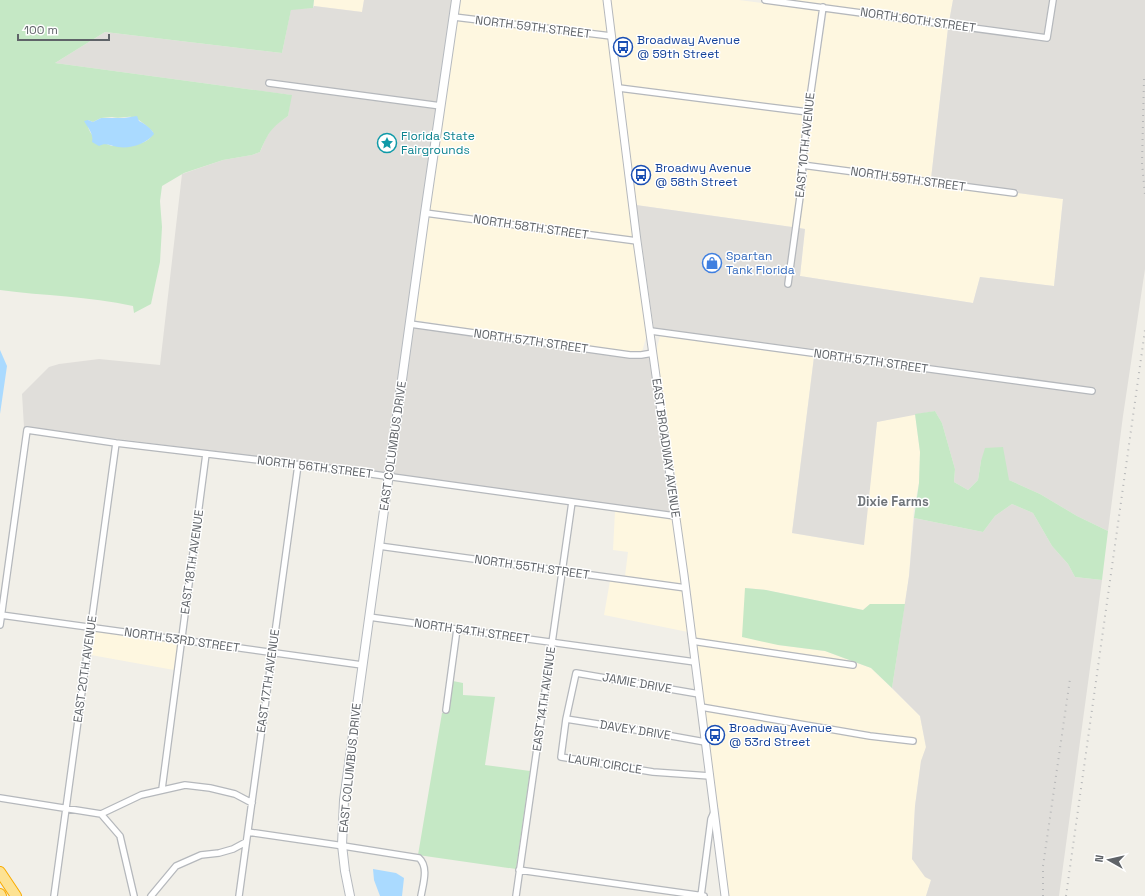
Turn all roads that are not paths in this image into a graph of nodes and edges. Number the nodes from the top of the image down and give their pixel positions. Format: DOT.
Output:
graph roads {
  1 [pos="456,0"];
  2 [pos="607,0"];
  3 [pos="765,0"];
  4 [pos="1053,0"];
  5 [pos="823,8"];
  6 [pos="454,17"];
  7 [pos="611,36"];
  8 [pos="269,83"];
  9 [pos="619,88"];
  10 [pos="441,106"];
  11 [pos="808,112"];
  12 [pos="802,165"];
  13 [pos="1014,193"];
  14 [pos="425,213"];
  15 [pos="637,241"];
  16 [pos="788,284"];
  17 [pos="410,324"];
  18 [pos="651,331"];
  19 [pos="653,353"];
  20 [pos="1092,391"];
  21 [pos="116,443"];
  22 [pos="206,454"];
  23 [pos="298,466"];
  24 [pos="388,476"];
  25 [pos="572,502"];
  26 [pos="675,516"];
  27 [pos="379,546"];
  28 [pos="562,571"];
  29 [pos="686,588"];
  30 [pos="1,615"];
  31 [pos="369,616"];
  32 [pos="0,625"];
  33 [pos="91,627"];
  34 [pos="457,629"];
  35 [pos="182,640"];
  36 [pos="692,641"];
  37 [pos="552,643"];
  38 [pos="272,653"];
  39 [pos="695,662"];
  40 [pos="362,665"];
  41 [pos="853,665"];
  42 [pos="576,673"];
  43 [pos="699,694"];
  44 [pos="701,707"];
  45 [pos="446,710"];
  46 [pos="566,719"];
  47 [pos="913,741"];
  48 [pos="705,742"];
  49 [pos="710,776"];
  50 [pos="162,789"];
  51 [pos="0,798"];
  52 [pos="252,803"];
  53 [pos="66,808"];
  54 [pos="715,810"];
  55 [pos="101,814"];
  56 [pos="248,832"];
  57 [pos="246,842"];
  58 [pos="342,845"];
  59 [pos="519,870"];
  60 [pos="0,872"];
  61 [pos="351,895"];
  62 [pos="16,896"];
  63 [pos="54,896"];
  64 [pos="134,896"];
  65 [pos="151,896"];
  66 [pos="239,896"];
  67 [pos="421,896"];
  68 [pos="516,896"];
  69 [pos="701,896"];
  70 [pos="704,896"];
  71 [pos="724,896"];
  1 -- 6 [label="main road, EAST COLUMBUS DRIVE"];
  2 -- 7 [label="street, EAST BROADWAY AVENUE"];
  3 -- 5 [label="street, NORTH 60TH STREET"];
  4 -- 5 [label="street, NORTH 60TH STREET"];
  5 -- 11 [label="street, EAST 10TH AVENUE"];
  6 -- 7 [label="street, NORTH 59TH STREET"];
  6 -- 10 [label="main road, EAST COLUMBUS DRIVE"];
  7 -- 9 [label="street, EAST BROADWAY AVENUE"];
  8 -- 10 [label="street"];
  9 -- 11 [label="street"];
  9 -- 15 [label="street, EAST BROADWAY AVENUE"];
  10 -- 14 [label="main road, EAST COLUMBUS DRIVE"];
  11 -- 12 [label="street, EAST 10TH AVENUE"];
  12 -- 13 [label="street, NORTH 59TH STREET"];
  12 -- 16 [label="street, EAST 10TH AVENUE"];
  14 -- 15 [label="street, NORTH 58TH STREET"];
  14 -- 17 [label="main road, EAST COLUMBUS DRIVE"];
  15 -- 18 [label="street, EAST BROADWAY AVENUE"];
  17 -- 19 [label="street, NORTH 57TH STREET"];
  17 -- 24 [label="main road, EAST COLUMBUS DRIVE"];
  18 -- 19 [label="street, EAST BROADWAY AVENUE"];
  18 -- 20 [label="street, NORTH 57TH STREET"];
  19 -- 26 [label="street, EAST BROADWAY AVENUE"];
  21 -- 22 [label="street, NORTH 56TH STREET"];
  21 -- 30 [label="street, NORTH 56TH STREET"];
  21 -- 33 [label="street, EAST 20TH AVENUE"];
  22 -- 23 [label="street, NORTH 56TH STREET"];
  22 -- 35 [label="street, EAST 18TH AVENUE"];
  23 -- 24 [label="street, NORTH 56TH STREET"];
  23 -- 38 [label="street, EAST 17TH AVENUE"];
  24 -- 25 [label="street, NORTH 56TH STREET"];
  24 -- 27 [label="main road, EAST COLUMBUS DRIVE"];
  25 -- 26 [label="street, NORTH 56TH STREET"];
  25 -- 28 [label="street, EAST 14TH AVENUE"];
  26 -- 29 [label="street, EAST BROADWAY AVENUE"];
  27 -- 28 [label="street, NORTH 55TH STREET"];
  27 -- 31 [label="main road, EAST COLUMBUS DRIVE"];
  28 -- 29 [label="street, NORTH 55TH STREET"];
  28 -- 37 [label="street, EAST 14TH AVENUE"];
  29 -- 36 [label="street, EAST BROADWAY AVENUE"];
  30 -- 32 [label="street"];
  30 -- 33 [label="street, NORTH 53RD STREET"];
  31 -- 34 [label="street, NORTH 54TH STREET"];
  31 -- 40 [label="main road, EAST COLUMBUS DRIVE"];
  33 -- 35 [label="street, NORTH 53RD STREET"];
  33 -- 53 [label="street, EAST 20TH AVENUE"];
  34 -- 37 [label="street, NORTH 54TH STREET"];
  34 -- 45 [label="street"];
  35 -- 38 [label="street, NORTH 53RD STREET"];
  35 -- 50 [label="street, EAST 18TH AVENUE"];
  36 -- 39 [label="street, EAST BROADWAY AVENUE"];
  36 -- 41 [label="street"];
  37 -- 39 [label="street, NORTH 54TH STREET"];
  37 -- 59 [label="street, EAST 14TH AVENUE"];
  38 -- 40 [label="street, NORTH 53RD STREET"];
  38 -- 52 [label="street, EAST 17TH AVENUE"];
  39 -- 43 [label="street, EAST BROADWAY AVENUE"];
  40 -- 58 [label="main road, EAST COLUMBUS DRIVE"];
  42 -- 43 [label="street, JAMIE DRIVE"];
  42 -- 46 [label="street, LAURI CIRCLE"];
  43 -- 44 [label="street, EAST BROADWAY AVENUE"];
  44 -- 47 [label="street"];
  44 -- 48 [label="street, EAST BROADWAY AVENUE"];
  46 -- 48 [label="street, DAVEY DRIVE"];
  46 -- 49 [label="street, LAURI CIRCLE"];
  48 -- 49 [label="street, EAST BROADWAY AVENUE"];
  49 -- 54 [label="street, EAST BROADWAY AVENUE"];
  50 -- 52 [label="street"];
  50 -- 55 [label="street"];
  51 -- 53 [label="street"];
  52 -- 56 [label="street, EAST 17TH AVENUE"];
  53 -- 55 [label="street"];
  53 -- 63 [label="street, EAST 20TH AVENUE"];
  54 -- 69 [label="street"];
  54 -- 71 [label="street, EAST BROADWAY AVENUE"];
  55 -- 64 [label="street"];
  56 -- 57 [label="street, EAST 17TH AVENUE"];
  56 -- 58 [label="street"];
  57 -- 65 [label="street"];
  57 -- 66 [label="street, EAST 17TH AVENUE"];
  58 -- 61 [label="main road, EAST COLUMBUS DRIVE"];
  58 -- 67 [label="street"];
  59 -- 68 [label="street, EAST 14TH AVENUE"];
  59 -- 69 [label="street"];
  60 -- 62 [label="highway"];
  69 -- 70 [label="street"];
}
